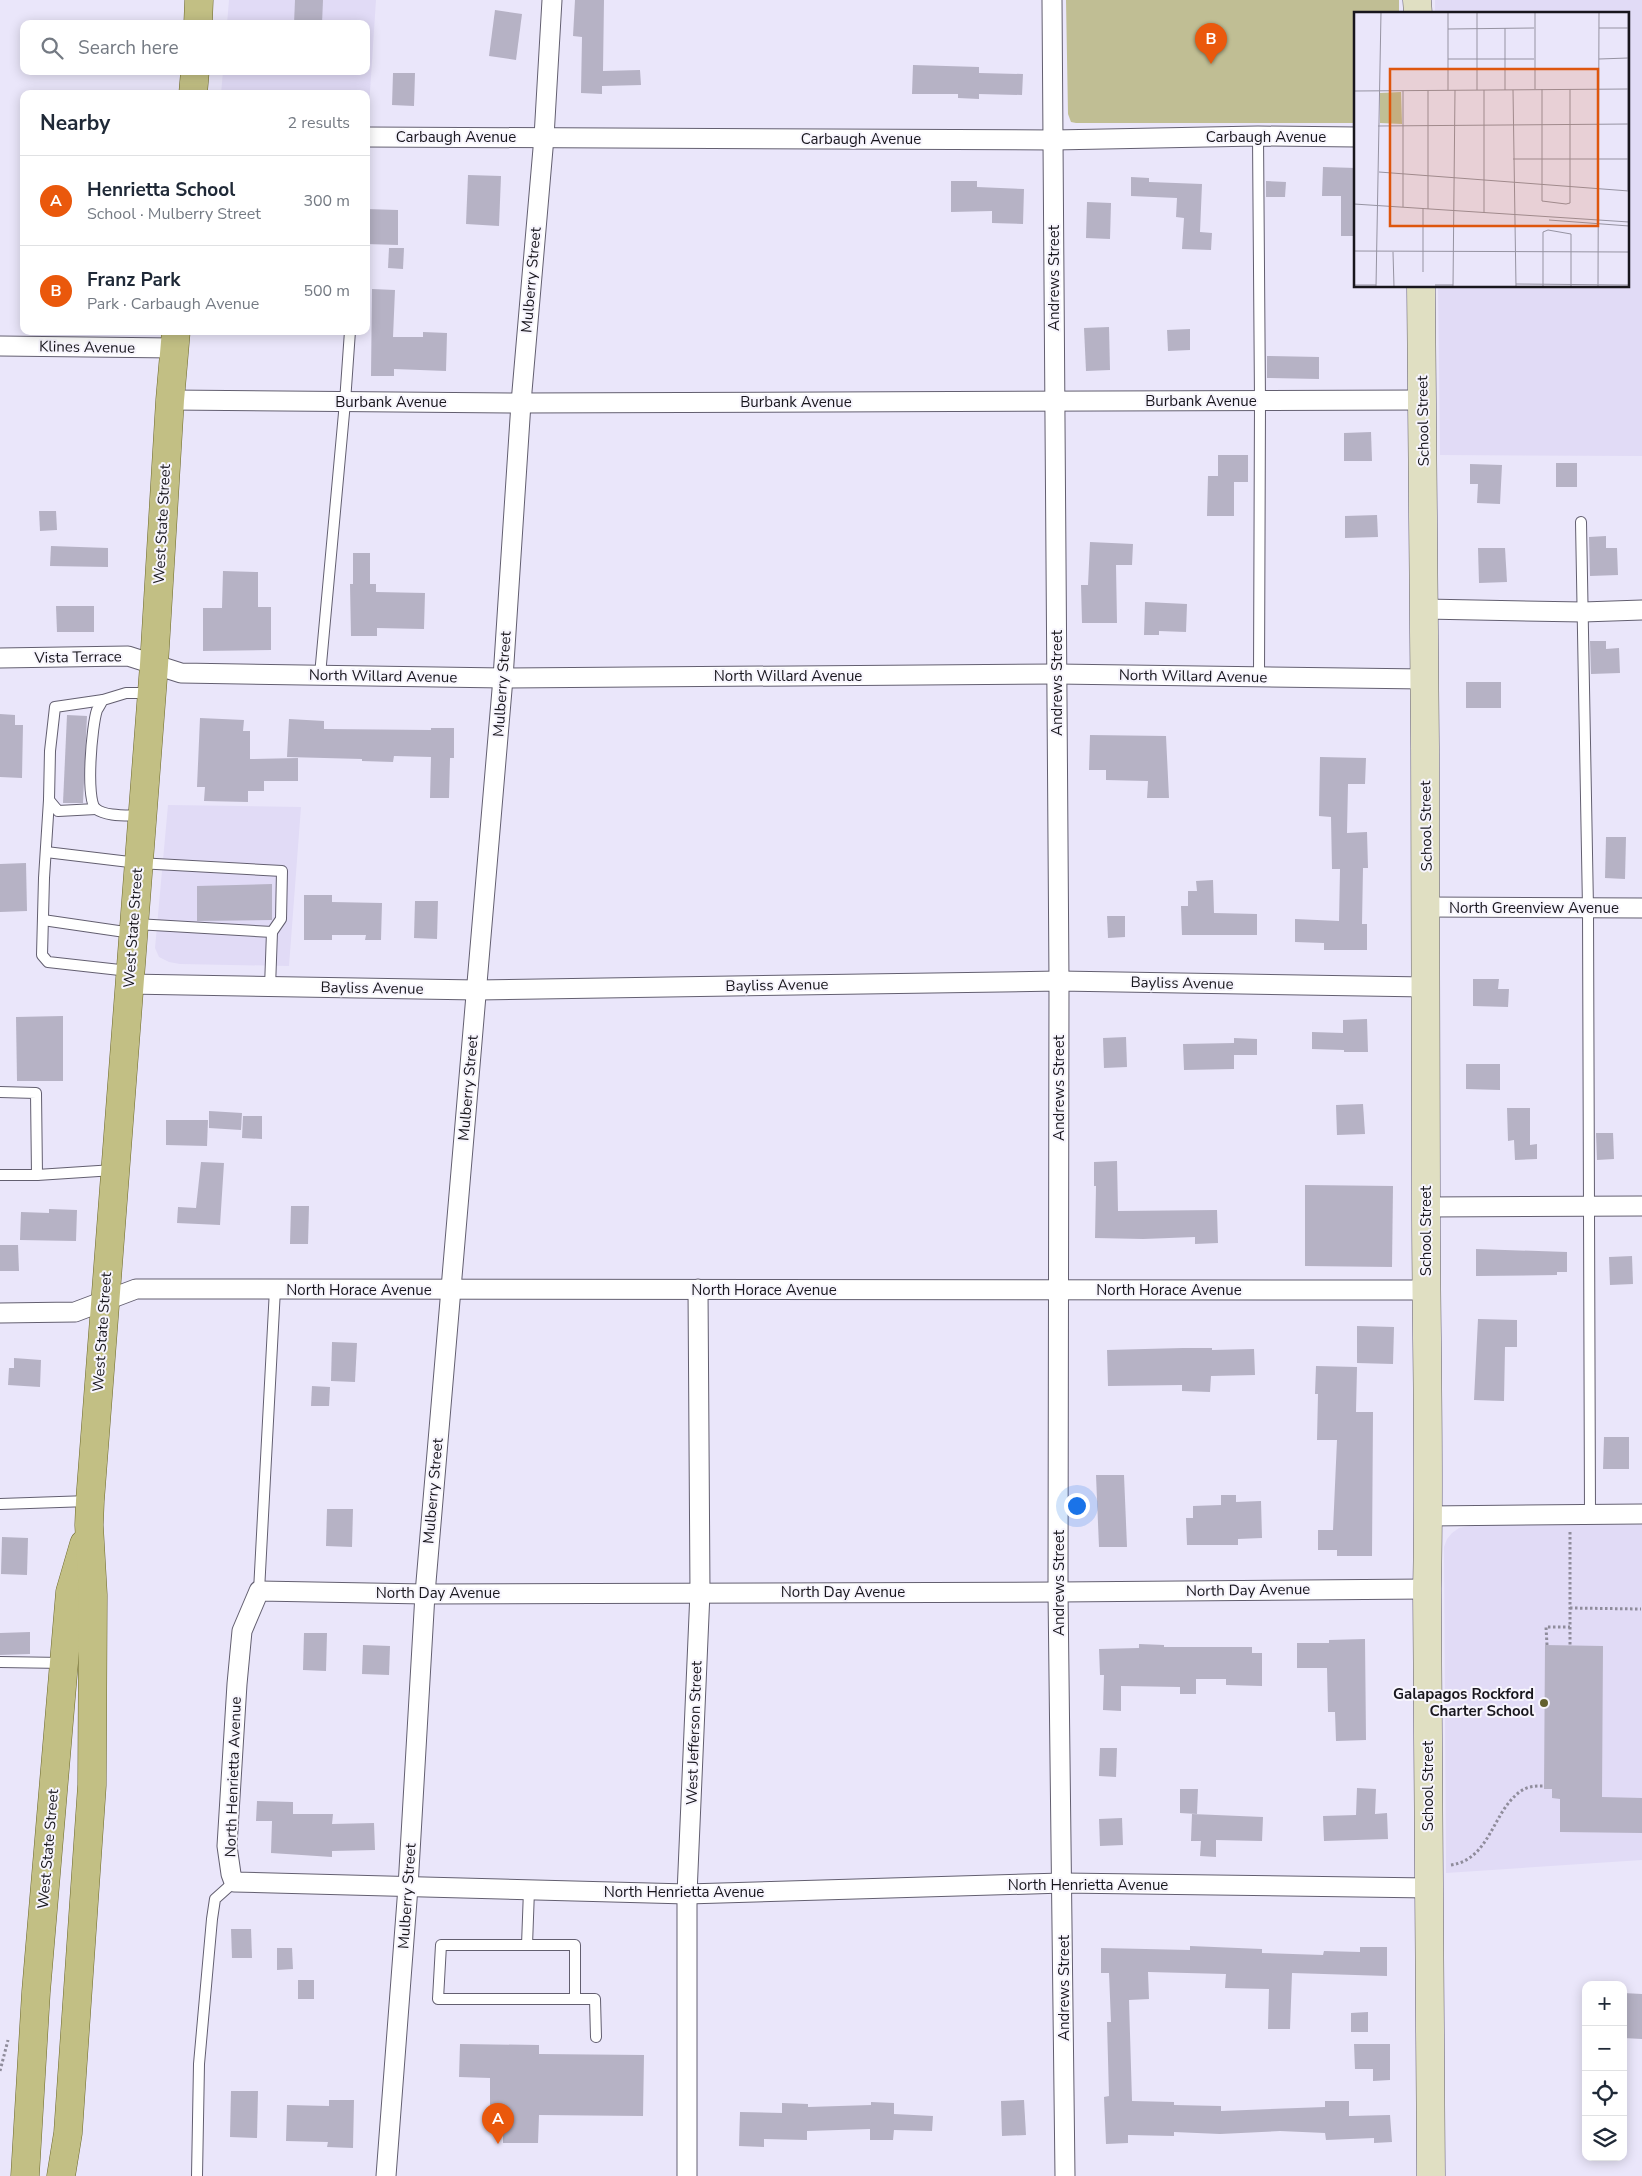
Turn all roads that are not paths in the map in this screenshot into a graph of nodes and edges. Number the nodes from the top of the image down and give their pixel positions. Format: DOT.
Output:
graph roads {
  1 [pos="199,0"];
  2 [pos="552,0"];
  3 [pos="1052,0"];
  4 [pos="198,20"];
  5 [pos="195,75"];
  6 [pos="193,90"];
  7 [pos="1258,136"];
  8 [pos="370,137"];
  9 [pos="544,137"];
  10 [pos="1354,137"];
  11 [pos="1054,140"];
  12 [pos="1421,288"];
  13 [pos="350,335"];
  14 [pos="175,340"];
  15 [pos="0,346"];
  16 [pos="170,400"];
  17 [pos="1054,400"];
  18 [pos="1422,400"];
  19 [pos="1260,401"];
  20 [pos="345,402"];
  21 [pos="521,403"];
  22 [pos="1581,522"];
  23 [pos="1425,609"];
  24 [pos="1642,610"];
  25 [pos="1583,612"];
  26 [pos="0,658"];
  27 [pos="154,665"];
  28 [pos="1057,674"];
  29 [pos="320,675"];
  30 [pos="503,678"];
  31 [pos="1259,678"];
  32 [pos="1424,679"];
  33 [pos="151,694"];
  34 [pos="103,700"];
  35 [pos="49,800"];
  36 [pos="96,809"];
  37 [pos="142,816"];
  38 [pos="46,852"];
  39 [pos="138,863"];
  40 [pos="1426,907"];
  41 [pos="1588,908"];
  42 [pos="1642,908"];
  43 [pos="43,920"];
  44 [pos="133,929"];
  45 [pos="272,932"];
  46 [pos="129,978"];
  47 [pos="1059,981"];
  48 [pos="270,987"];
  49 [pos="1426,987"];
  50 [pos="477,990"];
  51 [pos="0,1092"];
  52 [pos="115,1170"];
  53 [pos="0,1175"];
  54 [pos="37,1175"];
  55 [pos="1426,1206"];
  56 [pos="1588,1206"];
  57 [pos="1642,1206"];
  58 [pos="275,1289"];
  59 [pos="698,1289"];
  60 [pos="450,1290"];
  61 [pos="1059,1290"];
  62 [pos="1426,1290"];
  63 [pos="104,1302"];
  64 [pos="0,1313"];
  65 [pos="0,1504"];
  66 [pos="89,1513"];
  67 [pos="1590,1514"];
  68 [pos="1642,1514"];
  69 [pos="1428,1516"];
  70 [pos="1427,1589"];
  71 [pos="259,1590"];
  72 [pos="700,1592"];
  73 [pos="1058,1592"];
  74 [pos="425,1594"];
  75 [pos="0,1662"];
  76 [pos="64,1663"];
  77 [pos="234,1882"];
  78 [pos="1063,1883"];
  79 [pos="408,1887"];
  80 [pos="1429,1888"];
  81 [pos="529,1890"];
  82 [pos="687,1894"];
  83 [pos="527,1945"];
  84 [pos="575,1999"];
  85 [pos="596,2038"];
  86 [pos="25,2176"];
  87 [pos="61,2176"];
  88 [pos="197,2176"];
  89 [pos="386,2176"];
  90 [pos="687,2176"];
  91 [pos="1065,2176"];
  92 [pos="1431,2176"];
  1 -- 4 [label="main road"];
  2 -- 9 [label="street, Mulberry Street"];
  3 -- 11 [label="street, Andrews Street"];
  5 -- 6 [label="main road"];
  7 -- 10 [label="street, Carbaugh Avenue"];
  7 -- 11 [label="street, Carbaugh Avenue"];
  7 -- 19 [label="lane"];
  8 -- 9 [label="street, Carbaugh Avenue"];
  9 -- 11 [label="street, Carbaugh Avenue"];
  9 -- 21 [label="street, Mulberry Street"];
  11 -- 17 [label="street, Andrews Street"];
  12 -- 18 [label="main road, School Street"];
  13 -- 20 [label="lane"];
  14 -- 15 [label="street, Klines Avenue"];
  14 -- 16 [label="main road, West State Street"];
  16 -- 20 [label="street, Burbank Avenue"];
  16 -- 27 [label="main road, West State Street"];
  17 -- 19 [label="street, Burbank Avenue"];
  17 -- 21 [label="street, Burbank Avenue"];
  17 -- 28 [label="street, Andrews Street"];
  18 -- 19 [label="street, Burbank Avenue"];
  18 -- 23 [label="main road, School Street"];
  19 -- 31 [label="lane"];
  20 -- 21 [label="street, Burbank Avenue"];
  20 -- 29 [label="lane"];
  21 -- 30 [label="street, Mulberry Street"];
  22 -- 25 [label="lane"];
  23 -- 25 [label="street"];
  23 -- 32 [label="main road, School Street"];
  24 -- 25 [label="street"];
  25 -- 41 [label="lane"];
  26 -- 27 [label="street, Vista Terrace"];
  27 -- 29 [label="street, North Willard Avenue"];
  27 -- 33 [label="main road, West State Street"];
  28 -- 30 [label="street, North Willard Avenue"];
  28 -- 31 [label="street, North Willard Avenue"];
  28 -- 47 [label="street, Andrews Street"];
  29 -- 30 [label="street, North Willard Avenue"];
  30 -- 50 [label="street, Mulberry Street"];
  31 -- 32 [label="street, North Willard Avenue"];
  32 -- 40 [label="main road, School Street"];
  33 -- 34 [label="lane"];
  33 -- 37 [label="main road, West State Street"];
  34 -- 35 [label="lane"];
  34 -- 36 [label="lane"];
  35 -- 36 [label="lane"];
  35 -- 38 [label="lane"];
  36 -- 37 [label="lane"];
  37 -- 39 [label="main road, West State Street"];
  38 -- 39 [label="lane"];
  38 -- 43 [label="lane"];
  39 -- 44 [label="main road, West State Street"];
  39 -- 45 [label="lane"];
  40 -- 41 [label="street, North Greenview Avenue"];
  40 -- 49 [label="main road, School Street"];
  41 -- 42 [label="street, North Greenview Avenue"];
  41 -- 56 [label="lane"];
  43 -- 44 [label="lane"];
  43 -- 46 [label="lane"];
  44 -- 45 [label="lane"];
  44 -- 46 [label="main road, West State Street"];
  45 -- 48 [label="lane"];
  46 -- 48 [label="street, Bayliss Avenue"];
  46 -- 52 [label="main road, West State Street"];
  47 -- 49 [label="street, Bayliss Avenue"];
  47 -- 50 [label="street, Bayliss Avenue"];
  47 -- 61 [label="street, Andrews Street"];
  48 -- 50 [label="street, Bayliss Avenue"];
  49 -- 55 [label="main road, School Street"];
  50 -- 60 [label="street, Mulberry Street"];
  51 -- 54 [label="lane"];
  52 -- 54 [label="lane"];
  52 -- 63 [label="main road, West State Street"];
  53 -- 54 [label="lane"];
  55 -- 56 [label="street"];
  55 -- 62 [label="main road, School Street"];
  56 -- 57 [label="street"];
  56 -- 67 [label="lane"];
  58 -- 60 [label="street, North Horace Avenue"];
  58 -- 63 [label="street, North Horace Avenue"];
  58 -- 71 [label="lane"];
  59 -- 60 [label="street, North Horace Avenue"];
  59 -- 61 [label="street, North Horace Avenue"];
  59 -- 72 [label="street, West Jefferson Street"];
  60 -- 74 [label="street, Mulberry Street"];
  61 -- 62 [label="street, North Horace Avenue"];
  61 -- 73 [label="street, Andrews Street"];
  62 -- 69 [label="main road, School Street"];
  63 -- 64 [label="street, North Horace Avenue"];
  63 -- 66 [label="main road, West State Street"];
  65 -- 66 [label="lane"];
  66 -- 76 [label="main road, West State Street"];
  66 -- 87 [label="main road, West State Street"];
  67 -- 68 [label="street"];
  67 -- 69 [label="street"];
  69 -- 70 [label="main road, School Street"];
  70 -- 73 [label="street, North Day Avenue"];
  70 -- 80 [label="main road, School Street"];
  71 -- 74 [label="street, North Day Avenue"];
  71 -- 77 [label="street, North Henrietta Avenue"];
  72 -- 73 [label="street, North Day Avenue"];
  72 -- 74 [label="street, North Day Avenue"];
  72 -- 82 [label="street, West Jefferson Street"];
  73 -- 78 [label="street, Andrews Street"];
  74 -- 79 [label="street, Mulberry Street"];
  75 -- 76 [label="lane"];
  76 -- 86 [label="main road, West State Street"];
  77 -- 79 [label="street, North Henrietta Avenue"];
  77 -- 88 [label="lane"];
  78 -- 80 [label="street, North Henrietta Avenue"];
  78 -- 82 [label="street, North Henrietta Avenue"];
  78 -- 91 [label="street, Andrews Street"];
  79 -- 81 [label="street, North Henrietta Avenue"];
  79 -- 89 [label="street, Mulberry Street"];
  80 -- 92 [label="main road, School Street"];
  81 -- 82 [label="street, North Henrietta Avenue"];
  81 -- 83 [label="lane"];
  82 -- 90 [label="street, West Jefferson Street"];
  83 -- 84 [label="lane"];
  83 -- 84 [label="lane"];
  84 -- 85 [label="lane"];
}
